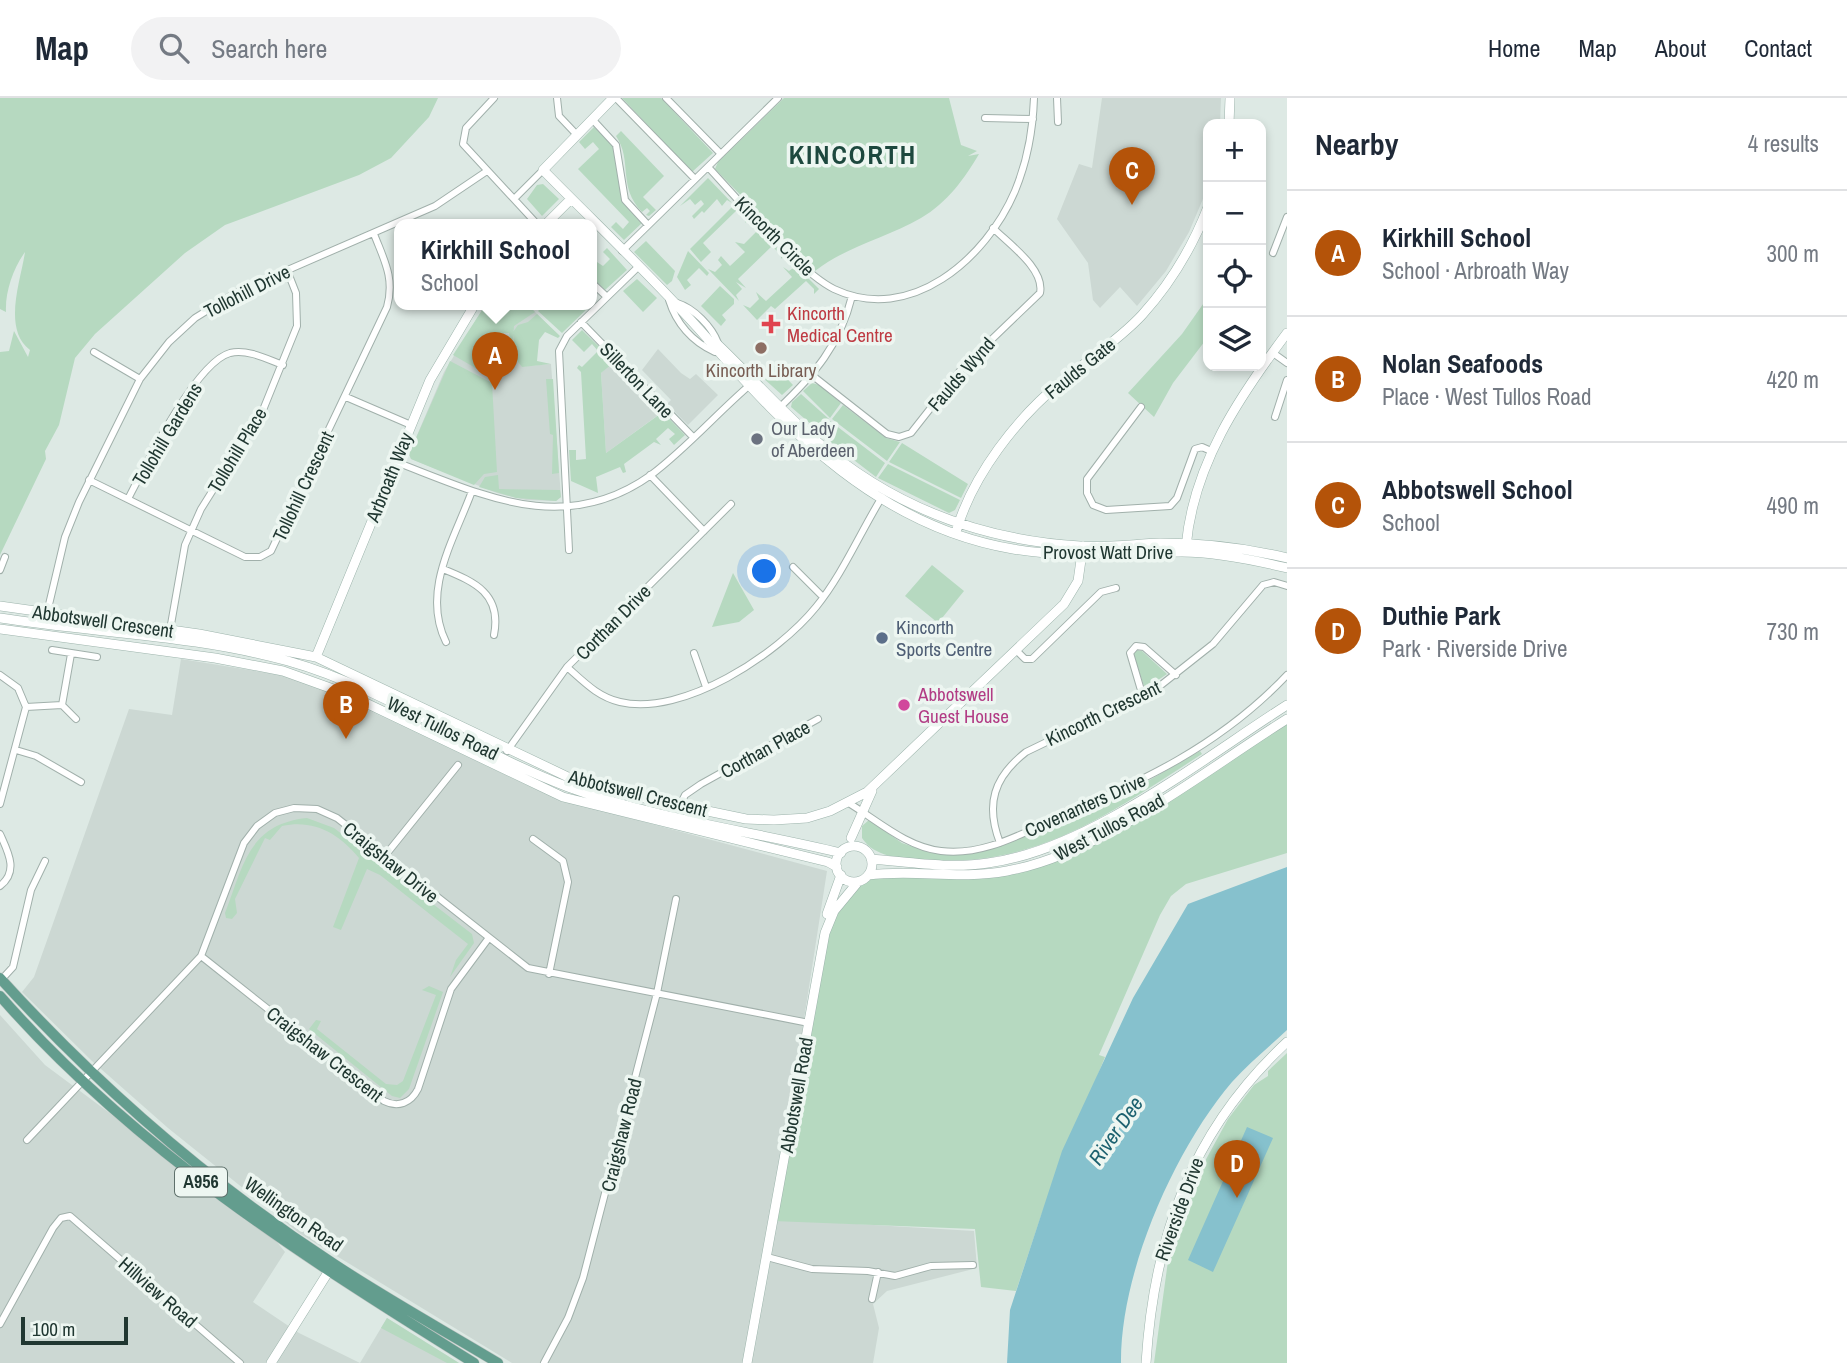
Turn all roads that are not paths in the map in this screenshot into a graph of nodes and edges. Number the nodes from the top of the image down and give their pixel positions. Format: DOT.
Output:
graph roads {
  1 [pos="494,98"];
  2 [pos="556,98"];
  3 [pos="615,98"];
  4 [pos="666,98"];
  5 [pos="778,98"];
  6 [pos="1034,98"];
  7 [pos="1057,98"];
  8 [pos="1230,98"];
  9 [pos="985,118"];
  10 [pos="592,119"];
  11 [pos="1033,119"];
  12 [pos="1229,119"];
  13 [pos="1058,122"];
  14 [pos="577,135"];
  15 [pos="721,154"];
  16 [pos="708,167"];
  17 [pos="543,170"];
  18 [pos="487,172"];
  19 [pos="695,179"];
  20 [pos="514,199"];
  21 [pos="571,199"];
  22 [pos="1287,217"];
  23 [pos="1203,218"];
  24 [pos="407,219"];
  25 [pos="532,219"];
  26 [pos="551,219"];
  27 [pos="591,219"];
  28 [pos="394,225"];
  29 [pos="648,225"];
  30 [pos="597,226"];
  31 [pos="993,228"];
  32 [pos="374,234"];
  33 [pos="622,251"];
  34 [pos="1273,253"];
  35 [pos="638,268"];
  36 [pos="287,270"];
  37 [pos="597,288"];
  38 [pos="852,296"];
  39 [pos="607,297"];
  40 [pos="669,300"];
  41 [pos="597,307"];
  42 [pos="471,310"];
  43 [pos="593,310"];
  44 [pos="581,322"];
  45 [pos="1287,333"];
  46 [pos="718,349"];
  47 [pos="94,352"];
  48 [pos="1273,353"];
  49 [pos="1287,363"];
  50 [pos="283,365"];
  51 [pos="813,376"];
  52 [pos="140,379"];
  53 [pos="1287,380"];
  54 [pos="751,384"];
  55 [pos="346,397"];
  56 [pos="1141,407"];
  57 [pos="778,410"];
  58 [pos="1275,417"];
  59 [pos="411,425"];
  60 [pos="693,437"];
  61 [pos="1211,451"];
  62 [pos="396,461"];
  63 [pos="650,475"];
  64 [pos="89,480"];
  65 [pos="472,491"];
  66 [pos="882,496"];
  67 [pos="128,499"];
  68 [pos="731,504"];
  69 [pos="566,506"];
  70 [pos="957,528"];
  71 [pos="191,531"];
  72 [pos="704,531"];
  73 [pos="1186,548"];
  74 [pos="569,550"];
  75 [pos="1083,551"];
  76 [pos="5,557"];
  77 [pos="1287,558"];
  78 [pos="793,567"];
  79 [pos="1287,568"];
  80 [pos="443,569"];
  81 [pos="0,570"];
  82 [pos="1287,586"];
  83 [pos="1116,588"];
  84 [pos="823,597"];
  85 [pos="0,606"];
  86 [pos="47,613"];
  87 [pos="0,618"];
  88 [pos="0,629"];
  89 [pos="170,630"];
  90 [pos="494,635"];
  91 [pos="446,642"];
  92 [pos="52,650"];
  93 [pos="1016,650"];
  94 [pos="694,653"];
  95 [pos="71,654"];
  96 [pos="97,657"];
  97 [pos="316,657"];
  98 [pos="567,667"];
  99 [pos="0,675"];
  100 [pos="1176,675"];
  101 [pos="1287,675"];
  102 [pos="706,687"];
  103 [pos="1143,697"];
  104 [pos="62,705"];
  105 [pos="1287,705"];
  106 [pos="26,707"];
  107 [pos="76,719"];
  108 [pos="818,719"];
  109 [pos="1287,719"];
  110 [pos="16,750"];
  111 [pos="507,751"];
  112 [pos="458,765"];
  113 [pos="81,782"];
  114 [pos="877,784"];
  115 [pos="847,802"];
  116 [pos="0,804"];
  117 [pos="680,805"];
  118 [pos="862,811"];
  119 [pos="0,834"];
  120 [pos="851,838"];
  121 [pos="533,839"];
  122 [pos="1000,843"];
  123 [pos="863,848"];
  124 [pos="841,853"];
  125 [pos="384,857"];
  126 [pos="871,859"];
  127 [pos="45,861"];
  128 [pos="839,871"];
  129 [pos="868,875"];
  130 [pos="858,881"];
  131 [pos="0,886"];
  132 [pos="676,899"];
  133 [pos="825,933"];
  134 [pos="488,939"];
  135 [pos="201,956"];
  136 [pos="549,974"];
  137 [pos="1,979"];
  138 [pos="657,993"];
  139 [pos="0,996"];
  140 [pos="809,1023"];
  141 [pos="1287,1042"];
  142 [pos="88,1077"];
  143 [pos="27,1140"];
  144 [pos="767,1257"];
  145 [pos="973,1265"];
  146 [pos="330,1268"];
  147 [pos="878,1272"];
  148 [pos="872,1299"];
  149 [pos="0,1324"];
  150 [pos="240,1363"];
  151 [pos="271,1363"];
  152 [pos="474,1363"];
  153 [pos="498,1363"];
  154 [pos="544,1363"];
  155 [pos="747,1363"];
  156 [pos="1146,1363"];
  1 -- 18 [label="street"];
  2 -- 14 [label="street"];
  3 -- 10 [label="street"];
  3 -- 19 [label="street"];
  4 -- 15 [label="street"];
  5 -- 15 [label="street"];
  6 -- 11 [label="street, Kincorth Circle"];
  7 -- 13 [label="street"];
  8 -- 12 [label="street"];
  9 -- 11 [label="street"];
  10 -- 14 [label="street"];
  10 -- 29 [label="street"];
  11 -- 31 [label="street, Kincorth Circle"];
  14 -- 17 [label="street"];
  15 -- 16 [label="street"];
  16 -- 19 [label="street"];
  16 -- 38 [label="street, Kincorth Circle"];
  17 -- 20 [label="street"];
  17 -- 21 [label="street, Provost Watt Drive"];
  18 -- 20 [label="street"];
  18 -- 24 [label="street, Tollohill Drive"];
  19 -- 29 [label="street"];
  20 -- 25 [label="street"];
  21 -- 26 [label="street"];
  21 -- 27 [label="street, Provost Watt Drive"];
  22 -- 34 [label="street"];
  23 -- 70 [label="street, Faulds Gate"];
  28 -- 32 [label="street, Tollohill Drive"];
  29 -- 33 [label="street"];
  30 -- 33 [label="street, Provost Watt Drive"];
  31 -- 38 [label="street, Kincorth Circle"];
  31 -- 51 [label="street, Faulds Wynd"];
  32 -- 36 [label="street, Tollohill Drive"];
  32 -- 55 [label="street, Tollohill Crescent"];
  33 -- 35 [label="street, Provost Watt Drive"];
  35 -- 39 [label="street"];
  35 -- 40 [label="street, Provost Watt Drive"];
  36 -- 50 [label="street, Tollohill Place"];
  36 -- 52 [label="street, Tollohill Drive"];
  37 -- 39 [label="street"];
  38 -- 51 [label="street"];
  39 -- 41 [label="street"];
  40 -- 46 [label="street, Provost Watt Drive"];
  40 -- 46 [label="street"];
  40 -- 46 [label="street"];
  42 -- 59 [label="street, Arbroath Way"];
  43 -- 44 [label="street"];
  44 -- 60 [label="street, Sillerton Lane"];
  44 -- 69 [label="street"];
  45 -- 48 [label="street"];
  46 -- 54 [label="street, Provost Watt Drive"];
  47 -- 52 [label="street"];
  48 -- 49 [label="street"];
  48 -- 61 [label="street"];
  50 -- 67 [label="street, Tollohill Gardens"];
  50 -- 71 [label="street, Tollohill Place"];
  51 -- 57 [label="street"];
  52 -- 64 [label="street, Tollohill Drive"];
  53 -- 58 [label="street"];
  54 -- 57 [label="street, Provost Watt Drive"];
  54 -- 60 [label="street"];
  55 -- 59 [label="street"];
  55 -- 71 [label="street, Tollohill Crescent"];
  56 -- 61 [label="street"];
  57 -- 66 [label="street, Provost Watt Drive"];
  59 -- 62 [label="street, Arbroath Way"];
  60 -- 63 [label="street"];
  61 -- 73 [label="street"];
  62 -- 65 [label="street"];
  62 -- 97 [label="street, Arbroath Way"];
  63 -- 69 [label="street"];
  63 -- 72 [label="street"];
  64 -- 67 [label="street, Tollohill Crescent"];
  64 -- 86 [label="street, Tollohill Drive"];
  65 -- 69 [label="street"];
  65 -- 80 [label="street"];
  66 -- 70 [label="street, Provost Watt Drive"];
  66 -- 84 [label="street"];
  67 -- 71 [label="street, Tollohill Crescent"];
  68 -- 72 [label="street, Corthan Drive"];
  69 -- 74 [label="street"];
  70 -- 75 [label="street, Provost Watt Drive"];
  71 -- 89 [label="street, Tollohill Place"];
  72 -- 98 [label="street, Corthan Drive"];
  73 -- 75 [label="street, Provost Watt Drive"];
  73 -- 77 [label="street, Provost Watt Drive"];
  73 -- 79 [label="street, Provost Watt Drive"];
  75 -- 93 [label="street, Abbotswell Crescent"];
  76 -- 81 [label="street"];
  78 -- 84 [label="street"];
  80 -- 90 [label="street"];
  80 -- 91 [label="street"];
  82 -- 100 [label="street, Kincorth Crescent"];
  83 -- 93 [label="street"];
  84 -- 102 [label="street"];
  85 -- 86 [label="street, Abbotswell Crescent"];
  86 -- 89 [label="street, Abbotswell Crescent"];
  87 -- 124 [label="street, West Tullos Road"];
  88 -- 128 [label="street, West Tullos Road"];
  89 -- 97 [label="street, Abbotswell Crescent"];
  92 -- 95 [label="street"];
  93 -- 114 [label="street, Abbotswell Crescent"];
  94 -- 102 [label="street"];
  95 -- 96 [label="street"];
  95 -- 104 [label="street"];
  97 -- 111 [label="street, Abbotswell Crescent"];
  98 -- 102 [label="street"];
  98 -- 111 [label="street, Corthan Drive"];
  99 -- 106 [label="street"];
  100 -- 103 [label="street, Kincorth Crescent"];
  100 -- 103 [label="street"];
  101 -- 122 [label="street, Covenanters Drive"];
  103 -- 122 [label="street, Kincorth Crescent"];
  104 -- 106 [label="street"];
  104 -- 107 [label="street"];
  105 -- 126 [label="street, West Tullos Road"];
  106 -- 110 [label="street"];
  108 -- 117 [label="street, Corthan Place"];
  109 -- 129 [label="street, West Tullos Road"];
  110 -- 113 [label="street"];
  110 -- 116 [label="street"];
  111 -- 117 [label="street, Abbotswell Crescent"];
  112 -- 125 [label="street"];
  114 -- 115 [label="street, Abbotswell Crescent"];
  114 -- 118 [label="street, Abbotswell Crescent"];
  115 -- 117 [label="street, Abbotswell Crescent"];
  115 -- 118 [label="street, Covenanters Drive"];
  118 -- 120 [label="street, Abbotswell Crescent"];
  118 -- 122 [label="street, Covenanters Drive"];
  118 -- 123 [label="street, Abbotswell Crescent"];
  119 -- 131 [label="street"];
  121 -- 136 [label="street"];
  123 -- 124 [label="street"];
  123 -- 126 [label="street"];
  124 -- 128 [label="street"];
  125 -- 134 [label="street, Craigshaw Drive"];
  125 -- 135 [label="street, Craigshaw Drive"];
  126 -- 129 [label="street"];
  127 -- 137 [label="street"];
  128 -- 130 [label="street"];
  128 -- 133 [label="street"];
  129 -- 130 [label="street"];
  130 -- 133 [label="street"];
  132 -- 138 [label="street, Craigshaw Road"];
  133 -- 140 [label="street, Abbotswell Road"];
  134 -- 135 [label="street, Craigshaw Crescent"];
  134 -- 136 [label="street, Craigshaw Drive"];
  135 -- 142 [label="street, Craigshaw Drive"];
  136 -- 138 [label="street, Craigshaw Drive"];
  137 -- 142 [label="main road, Wellington Road / A956"];
  138 -- 140 [label="street, Craigshaw Drive"];
  138 -- 154 [label="street, Craigshaw Road"];
  139 -- 142 [label="main road, Wellington Road / A956"];
  140 -- 144 [label="street, Abbotswell Road"];
  141 -- 156 [label="street, Riverside Drive"];
  142 -- 143 [label="street, Craigshaw Drive"];
  142 -- 146 [label="main road, Wellington Road / A956"];
  144 -- 147 [label="street"];
  144 -- 155 [label="street, Abbotswell Road"];
  145 -- 147 [label="street"];
  146 -- 151 [label="street"];
  146 -- 152 [label="main road, Wellington Road / A956"];
  146 -- 153 [label="main road, Wellington Road / A956"];
  147 -- 148 [label="street"];
  149 -- 150 [label="street, Hillview Road"];
}
